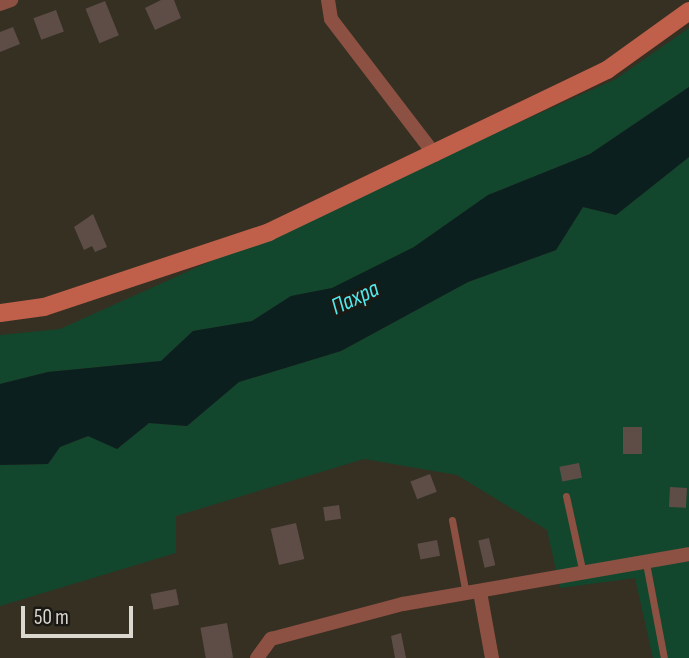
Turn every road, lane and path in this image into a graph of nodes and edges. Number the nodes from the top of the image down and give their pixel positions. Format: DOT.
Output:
graph roads {
  1 [pos="11,0"];
  2 [pos="328,0"];
  3 [pos="0,4"];
  4 [pos="689,10"];
  5 [pos="435,155"];
  6 [pos="0,313"];
  7 [pos="566,496"];
  8 [pos="452,520"];
  9 [pos="689,554"];
  10 [pos="646,563"];
  11 [pos="583,573"];
  12 [pos="473,593"];
  13 [pos="257,658"];
  14 [pos="492,658"];
  15 [pos="664,658"];
  1 -- 3 [label="street"];
  2 -- 5 [label="street"];
  4 -- 5 [label="street"];
  5 -- 6 [label="street"];
  7 -- 11 [label="lane"];
  8 -- 12 [label="lane"];
  9 -- 10 [label="street"];
  10 -- 11 [label="street"];
  10 -- 15 [label="lane"];
  11 -- 12 [label="street"];
  12 -- 13 [label="street"];
  12 -- 14 [label="street"];
}
